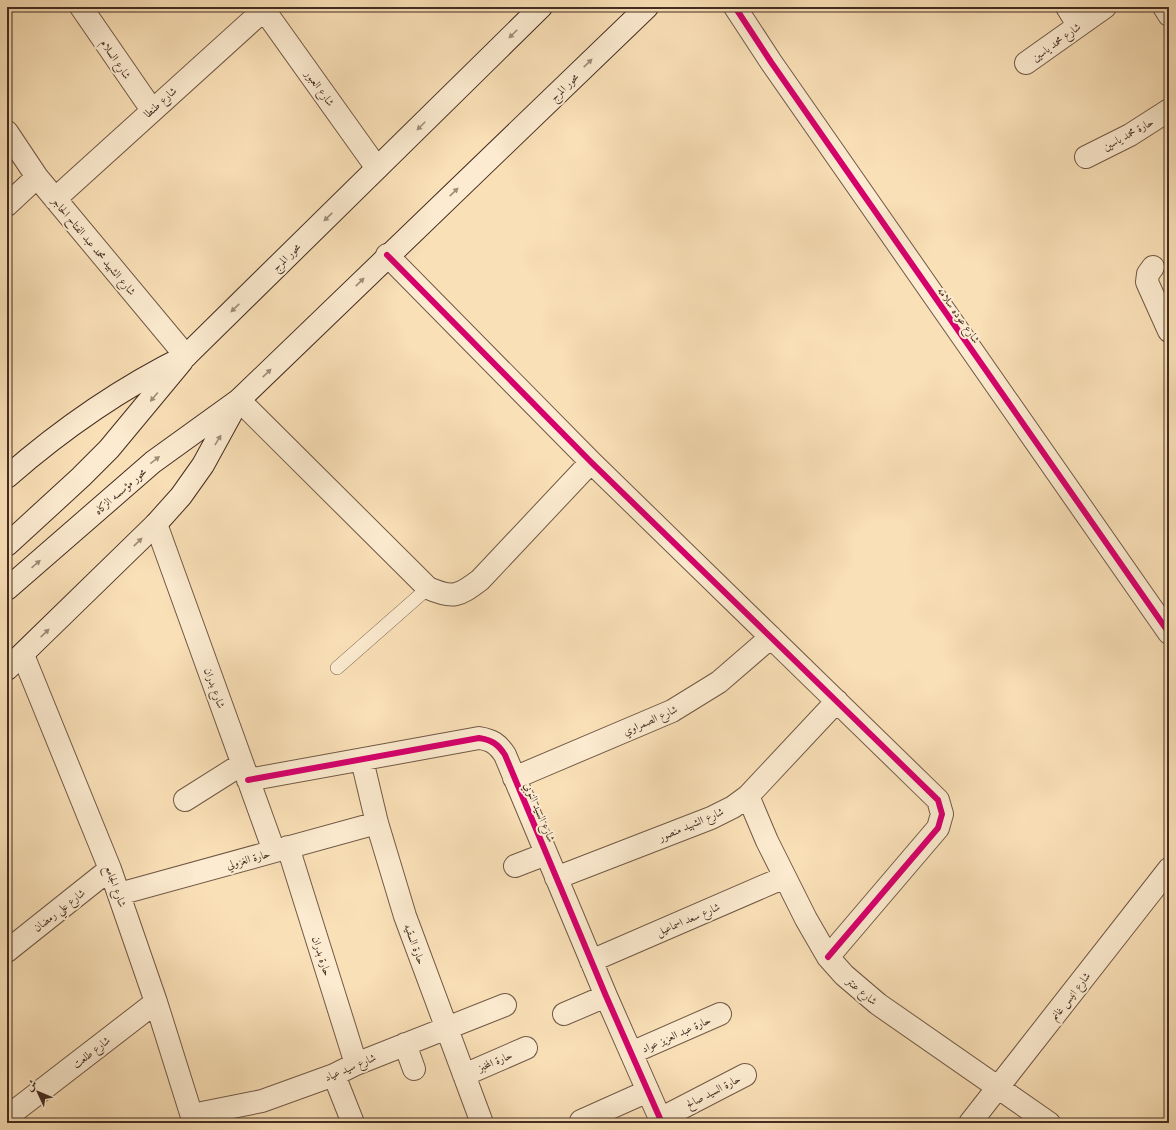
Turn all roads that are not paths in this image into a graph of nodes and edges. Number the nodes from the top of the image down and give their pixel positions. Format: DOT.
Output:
graph roads {
  1 [pos="81,7"];
  2 [pos="541,7"];
  3 [pos="647,7"];
  4 [pos="735,7"];
  5 [pos="1067,7"];
  6 [pos="1105,7"];
  7 [pos="1164,7"];
  8 [pos="264,8"];
  9 [pos="1169,15"];
  10 [pos="1078,25"];
  11 [pos="1026,63"];
  12 [pos="152,110"];
  13 [pos="1169,110"];
  14 [pos="7,132"];
  15 [pos="1086,157"];
  16 [pos="377,168"];
  17 [pos="37,177"];
  18 [pos="55,199"];
  19 [pos="7,205"];
  20 [pos="388,255"];
  21 [pos="1153,267"];
  22 [pos="1169,331"];
  23 [pos="186,356"];
  24 [pos="239,400"];
  25 [pos="591,462"];
  26 [pos="7,477"];
  27 [pos="156,524"];
  28 [pos="7,545"];
  29 [pos="428,588"];
  30 [pos="7,589"];
  31 [pos="1169,633"];
  32 [pos="771,637"];
  33 [pos="15,662"];
  34 [pos="337,668"];
  35 [pos="836,701"];
  36 [pos="362,760"];
  37 [pos="245,772"];
  38 [pos="514,778"];
  39 [pos="748,796"];
  40 [pos="185,800"];
  41 [pos="377,823"];
  42 [pos="281,849"];
  43 [pos="546,854"];
  44 [pos="515,866"];
  45 [pos="110,869"];
  46 [pos="1169,869"];
  47 [pos="785,877"];
  48 [pos="556,878"];
  49 [pos="119,894"];
  50 [pos="7,950"];
  51 [pos="828,957"];
  52 [pos="591,961"];
  53 [pos="606,996"];
  54 [pos="156,1002"];
  55 [pos="505,1005"];
  56 [pos="564,1014"];
  57 [pos="720,1014"];
  58 [pos="446,1028"];
  59 [pos="405,1044"];
  60 [pos="526,1048"];
  61 [pos="631,1053"];
  62 [pos="356,1064"];
  63 [pos="414,1069"];
  64 [pos="334,1075"];
  65 [pos="464,1075"];
  66 [pos="745,1075"];
  67 [pos="998,1087"];
  68 [pos="648,1092"];
  69 [pos="7,1117"];
  70 [pos="193,1119"];
  71 [pos="580,1121"];
  72 [pos="661,1121"];
  73 [pos="353,1123"];
  74 [pos="482,1123"];
  75 [pos="970,1123"];
  76 [pos="1049,1123"];
  1 -- 12 [label="street, شارع السلام"];
  2 -- 16 [label="street, محور المرج, one-way"];
  20 -- 3 [label="street, محور المرج, one-way"];
  4 -- 31 [label="street, شارع عوده سلامه"];
  5 -- 10 [label="street"];
  6 -- 10 [label="street, شارع محمد ياسين"];
  7 -- 9 [label="street"];
  8 -- 12 [label="street, شارع طنطا"];
  8 -- 16 [label="street, شارع العبور"];
  10 -- 11 [label="street, شارع محمد ياسين"];
  12 -- 18 [label="street, شارع طنطا"];
  13 -- 15 [label="street, حارة محمد ياسين"];
  14 -- 17 [label="street, شارع الشهيد محمد عبد الفتاح الحاجر"];
  16 -- 23 [label="street, محور المرج, one-way"];
  17 -- 18 [label="street, شارع الشهيد محمد عبد الفتاح الحاجر"];
  17 -- 19 [label="street"];
  18 -- 23 [label="street, شارع الشهيد محمد عبد الفتاح الحاجر"];
  24 -- 20 [label="street, محور المرج, one-way"];
  20 -- 25 [label="street"];
  21 -- 22 [label="street"];
  23 -- 26 [label="street, محور المرج"];
  23 -- 28 [label="street, one-way"];
  27 -- 24 [label="street, one-way"];
  24 -- 29 [label="street"];
  30 -- 24 [label="street, محور مؤسسه الزكاه, one-way"];
  25 -- 29 [label="street"];
  25 -- 32 [label="street"];
  33 -- 27 [label="street, one-way"];
  27 -- 37 [label="street, شارع بدران"];
  29 -- 34 [label="lane"];
  32 -- 35 [label="street"];
  32 -- 38 [label="street, شارع الصمراوي"];
  33 -- 45 [label="street, شارع الجامع"];
  35 -- 39 [label="street, شارع الشهيد منصور"];
  35 -- 51 [label="street"];
  36 -- 37 [label="street, شارع السيد النوبي"];
  36 -- 38 [label="street, شارع السيد النوبي"];
  36 -- 41 [label="street, حارة السقيه"];
  37 -- 40 [label="street"];
  37 -- 42 [label="street, شارع بدران"];
  38 -- 43 [label="street, شارع السيد النوبي"];
  39 -- 47 [label="street, شارع عنتر"];
  39 -- 48 [label="street, شارع الشهيد منصور"];
  41 -- 42 [label="street, حارة الغزولي"];
  41 -- 58 [label="street, حارة السقيه"];
  42 -- 49 [label="street, حارة الغزولي"];
  42 -- 62 [label="street, حارة بدران"];
  43 -- 44 [label="street"];
  43 -- 48 [label="street, شارع السيد النوبي"];
  45 -- 49 [label="street, شارع الجامع"];
  45 -- 50 [label="street, شارع علي رمضان"];
  46 -- 67 [label="street, شارع انيس غانم"];
  47 -- 51 [label="street, شارع عنتر"];
  47 -- 52 [label="street, شارع سعد اسماعيل"];
  48 -- 52 [label="street, شارع السيد النوبي"];
  49 -- 54 [label="street, شارع الجامع"];
  51 -- 67 [label="street, شارع عنتر"];
  52 -- 53 [label="street, شارع السيد النوبي"];
  53 -- 56 [label="street"];
  53 -- 61 [label="street, شارع السيد النوبي"];
  54 -- 69 [label="street, شارع طلعت"];
  54 -- 70 [label="street, شارع الجامع"];
  55 -- 58 [label="street, شارع سيد عياد"];
  57 -- 61 [label="street, حارة عبد العزيز عواد"];
  58 -- 59 [label="street, شارع سيد عياد"];
  58 -- 65 [label="street, حارة السقيه"];
  59 -- 62 [label="street, شارع سيد عياد"];
  59 -- 63 [label="street"];
  60 -- 65 [label="street, حارة المخبز"];
  61 -- 68 [label="street, شارع السيد النوبي"];
  62 -- 64 [label="street, شارع سيد عياد"];
  64 -- 70 [label="street, شارع سيد عياد"];
  64 -- 73 [label="street"];
  65 -- 74 [label="street, حارة السقيه"];
  66 -- 72 [label="street, حارة السيد صالح"];
  67 -- 75 [label="street, شارع انيس غانم"];
  67 -- 76 [label="street, شارع عنتر"];
  68 -- 71 [label="street"];
  68 -- 72 [label="street, شارع السيد النوبي"];
}
